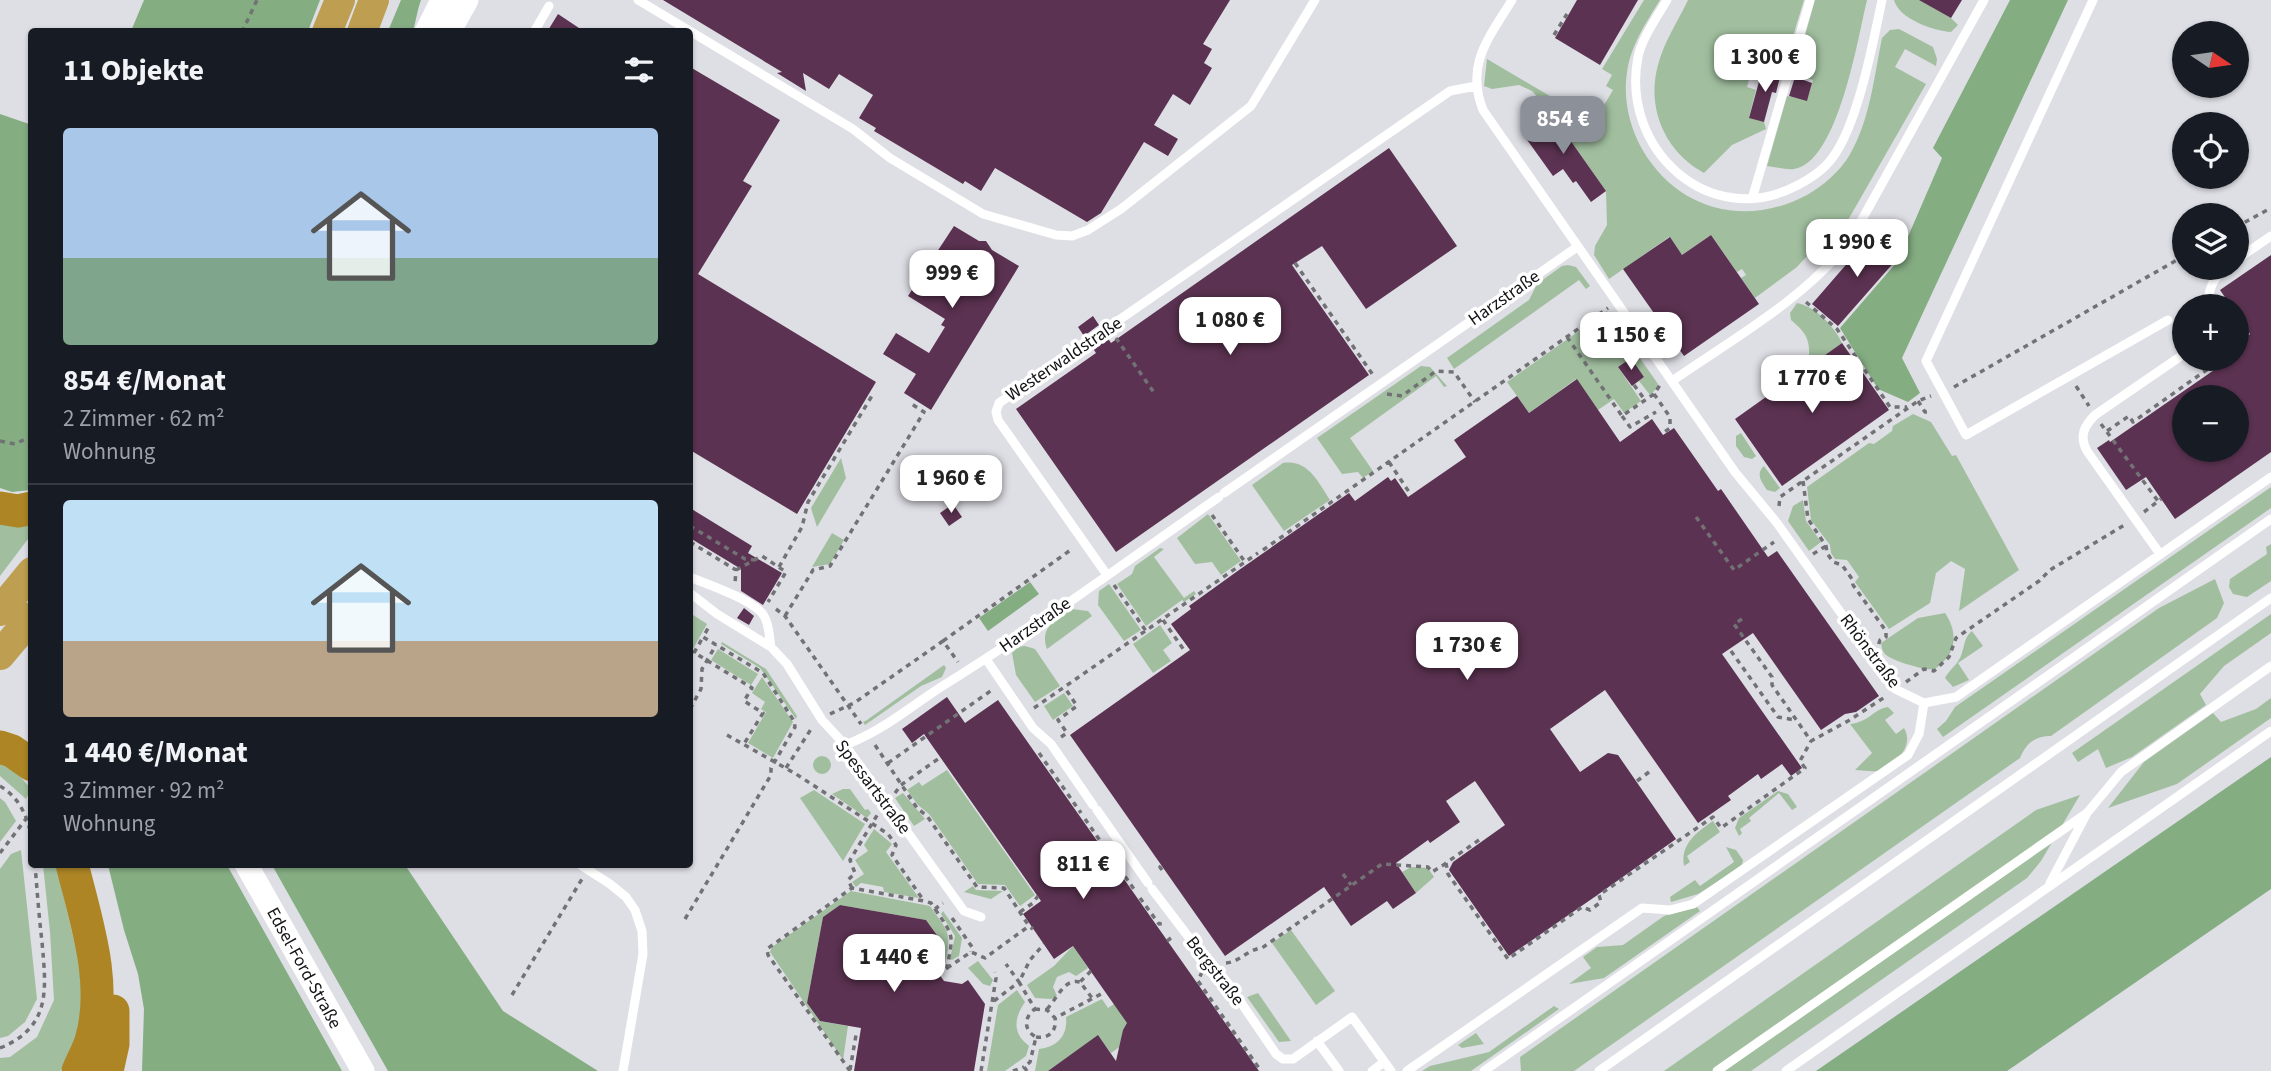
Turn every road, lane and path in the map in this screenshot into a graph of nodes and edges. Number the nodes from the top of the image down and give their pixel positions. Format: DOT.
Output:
graph roads {
  1 [pos="257,0"];
  2 [pos="340,0"];
  3 [pos="374,0"];
  4 [pos="467,0"];
  5 [pos="638,0"];
  6 [pos="1315,0"];
  7 [pos="1513,0"];
  8 [pos="1667,0"];
  9 [pos="1810,0"];
  10 [pos="1882,0"];
  11 [pos="1984,0"];
  12 [pos="2093,0"];
  13 [pos="550,6"];
  14 [pos="443,14"];
  15 [pos="1567,14"];
  16 [pos="244,28"];
  17 [pos="329,28"];
  18 [pos="364,28"];
  19 [pos="536,28"];
  20 [pos="685,28"];
  21 [pos="693,33"];
  22 [pos="1554,35"];
  23 [pos="1476,86"];
  24 [pos="1752,199"];
  25 [pos="2271,208"];
  26 [pos="2249,220"];
  27 [pos="2271,236"];
  28 [pos="1577,247"];
  29 [pos="2249,251"];
  30 [pos="1295,263"];
  31 [pos="2172,263"];
  32 [pos="1796,296"];
  33 [pos="1615,318"];
  34 [pos="2168,320"];
  35 [pos="1125,329"];
  36 [pos="1567,337"];
  37 [pos="2172,362"];
  38 [pos="1664,370"];
  39 [pos="2205,371"];
  40 [pos="1672,381"];
  41 [pos="1380,384"];
  42 [pos="1634,385"];
  43 [pos="1943,393"];
  44 [pos="873,394"];
  45 [pos="1155,394"];
  46 [pos="1654,394"];
  47 [pos="1645,401"];
  48 [pos="1918,401"];
  49 [pos="1475,402"];
  50 [pos="910,403"];
  51 [pos="1910,407"];
  52 [pos="1656,412"];
  53 [pos="1931,412"];
  54 [pos="1622,416"];
  55 [pos="2107,431"];
  56 [pos="1663,433"];
  57 [pos="28,438"];
  58 [pos="0,440"];
  59 [pos="1389,462"];
  60 [pos="2271,477"];
  61 [pos="1803,481"];
  62 [pos="1411,495"];
  63 [pos="2161,499"];
  64 [pos="1206,506"];
  65 [pos="0,508"];
  66 [pos="28,509"];
  67 [pos="1696,517"];
  68 [pos="2135,518"];
  69 [pos="2271,519"];
  70 [pos="1777,523"];
  71 [pos="693,528"];
  72 [pos="1081,539"];
  73 [pos="1774,542"];
  74 [pos="693,544"];
  75 [pos="1826,546"];
  76 [pos="1263,550"];
  77 [pos="1795,550"];
  78 [pos="1258,553"];
  79 [pos="2160,554"];
  80 [pos="745,559"];
  81 [pos="755,560"];
  82 [pos="1245,562"];
  83 [pos="750,563"];
  84 [pos="1121,565"];
  85 [pos="779,566"];
  86 [pos="737,569"];
  87 [pos="1107,575"];
  88 [pos="28,577"];
  89 [pos="693,578"];
  90 [pos="733,588"];
  91 [pos="693,595"];
  92 [pos="2271,598"];
  93 [pos="0,611"];
  94 [pos="717,614"];
  95 [pos="785,616"];
  96 [pos="1742,619"];
  97 [pos="1163,620"];
  98 [pos="28,623"];
  99 [pos="1146,631"];
  100 [pos="703,637"];
  101 [pos="943,641"];
  102 [pos="716,645"];
  103 [pos="771,648"];
  104 [pos="693,650"];
  105 [pos="1731,651"];
  106 [pos="693,652"];
  107 [pos="1186,653"];
  108 [pos="0,655"];
  109 [pos="986,659"];
  110 [pos="707,660"];
  111 [pos="1874,660"];
  112 [pos="1772,663"];
  113 [pos="2271,666"];
  114 [pos="1765,668"];
  115 [pos="993,689"];
  116 [pos="1895,690"];
  117 [pos="1011,697"];
  118 [pos="1924,703"];
  119 [pos="693,704"];
  120 [pos="1077,706"];
  121 [pos="1083,707"];
  122 [pos="1797,720"];
  123 [pos="2271,731"];
  124 [pos="727,735"];
  125 [pos="1811,740"];
  126 [pos="744,744"];
  127 [pos="845,745"];
  128 [pos="0,747"];
  129 [pos="1039,753"];
  130 [pos="28,762"];
  131 [pos="774,762"];
  132 [pos="1649,772"];
  133 [pos="1637,781"];
  134 [pos="0,786"];
  135 [pos="1081,813"];
  136 [pos="2087,813"];
  137 [pos="28,816"];
  138 [pos="1085,819"];
  139 [pos="28,826"];
  140 [pos="1479,841"];
  141 [pos="3,846"];
  142 [pos="0,853"];
  143 [pos="1388,858"];
  144 [pos="1446,863"];
  145 [pos="1382,864"];
  146 [pos="1161,866"];
  147 [pos="34,868"];
  148 [pos="73,868"];
  149 [pos="88,868"];
  150 [pos="248,868"];
  151 [pos="586,868"];
  152 [pos="589,870"];
  153 [pos="1164,873"];
  154 [pos="1343,874"];
  155 [pos="1351,885"];
  156 [pos="2048,887"];
  157 [pos="1136,892"];
  158 [pos="1038,896"];
  159 [pos="953,897"];
  160 [pos="1140,898"];
  161 [pos="924,901"];
  162 [pos="935,909"];
  163 [pos="1020,912"];
  164 [pos="950,915"];
  165 [pos="981,917"];
  166 [pos="685,919"];
  167 [pos="1029,926"];
  168 [pos="1181,942"];
  169 [pos="1044,944"];
  170 [pos="1001,946"];
  171 [pos="971,951"];
  172 [pos="1003,955"];
  173 [pos="1217,955"];
  174 [pos="985,958"];
  175 [pos="1006,964"];
  176 [pos="989,965"];
  177 [pos="947,968"];
  178 [pos="1091,971"];
  179 [pos="1203,971"];
  180 [pos="995,972"];
  181 [pos="939,974"];
  182 [pos="1019,982"];
  183 [pos="1080,982"];
  184 [pos="1105,992"];
  185 [pos="512,995"];
  186 [pos="1092,998"];
  187 [pos="992,1002"];
  188 [pos="1035,1009"];
  189 [pos="1047,1010"];
  190 [pos="1055,1018"];
  191 [pos="856,1035"];
  192 [pos="1036,1037"];
  193 [pos="1317,1041"];
  194 [pos="0,1048"];
  195 [pos="1384,1062"];
  196 [pos="1025,1069"];
  197 [pos="78,1071"];
  198 [pos="107,1071"];
  199 [pos="363,1071"];
  200 [pos="624,1071"];
  201 [pos="850,1071"];
  202 [pos="981,1071"];
  203 [pos="1013,1071"];
  204 [pos="1261,1071"];
  205 [pos="1339,1071"];
  206 [pos="1372,1071"];
  207 [pos="1391,1071"];
  208 [pos="1407,1071"];
  209 [pos="1484,1071"];
  210 [pos="1599,1071"];
  211 [pos="1717,1071"];
  212 [pos="1786,1071"];
  1 -- 16 [label="path"];
  2 -- 17 [label="highway"];
  3 -- 18 [label="highway"];
  4 -- 14 [label="street"];
  5 -- 20 [label="lane"];
  6 -- 21 [label="lane"];
  7 -- 23 [label="lane"];
  8 -- 24 [label="lane"];
  9 -- 24 [label="lane"];
  10 -- 24 [label="lane"];
  11 -- 32 [label="lane"];
  12 -- 43 [label="lane"];
  13 -- 19 [label="lane"];
  15 -- 22 [label="path"];
  23 -- 28 [label="lane, Rhönstraße"];
  23 -- 72 [label="lane, Westerwaldstraße"];
  25 -- 26 [label="path"];
  27 -- 29 [label="lane"];
  28 -- 38 [label="lane, Rhönstraße"];
  28 -- 41 [label="lane, Harzstraße"];
  30 -- 41 [label="path"];
  31 -- 43 [label="path"];
  32 -- 40 [label="lane"];
  32 -- 51 [label="path"];
  33 -- 36 [label="path"];
  34 -- 43 [label="lane"];
  35 -- 45 [label="path"];
  36 -- 49 [label="path"];
  36 -- 54 [label="path"];
  37 -- 68 [label="lane"];
  38 -- 40 [label="lane, Rhönstraße"];
  38 -- 46 [label="path"];
  39 -- 55 [label="path"];
  40 -- 70 [label="lane, Rhönstraße"];
  41 -- 49 [label="path"];
  41 -- 64 [label="lane, Harzstraße"];
  42 -- 47 [label="path"];
  43 -- 48 [label="path"];
  44 -- 85 [label="path"];
  46 -- 47 [label="path"];
  46 -- 56 [label="path"];
  47 -- 54 [label="path"];
  48 -- 51 [label="path"];
  48 -- 53 [label="path"];
  49 -- 59 [label="path"];
  50 -- 95 [label="path"];
  51 -- 61 [label="path"];
  52 -- 54 [label="path"];
  57 -- 58 [label="path"];
  59 -- 62 [label="path"];
  59 -- 76 [label="path"];
  60 -- 79 [label="lane"];
  61 -- 70 [label="path"];
  61 -- 75 [label="path"];
  63 -- 68 [label="path"];
  64 -- 82 [label="path"];
  64 -- 84 [label="lane, Harzstraße"];
  65 -- 66 [label="highway"];
  67 -- 73 [label="path"];
  68 -- 79 [label="lane"];
  68 -- 116 [label="path"];
  69 -- 209 [label="lane"];
  70 -- 73 [label="path"];
  70 -- 77 [label="lane, Rhönstraße"];
  71 -- 80 [label="path"];
  72 -- 87 [label="lane, Westerwaldstraße"];
  72 -- 101 [label="path"];
  73 -- 77 [label="path"];
  74 -- 86 [label="path"];
  75 -- 77 [label="path"];
  75 -- 111 [label="path"];
  77 -- 111 [label="lane, Rhönstraße"];
  78 -- 82 [label="path"];
  79 -- 118 [label="lane"];
  80 -- 81 [label="path"];
  80 -- 86 [label="path"];
  82 -- 97 [label="path"];
  83 -- 86 [label="path"];
  84 -- 87 [label="lane, Harzstraße"];
  84 -- 99 [label="path"];
  86 -- 90 [label="path"];
  87 -- 109 [label="lane, Harzstraße"];
  88 -- 93 [label="highway"];
  89 -- 103 [label="lane"];
  91 -- 94 [label="lane"];
  92 -- 210 [label="lane"];
  94 -- 100 [label="path"];
  94 -- 103 [label="lane"];
  96 -- 114 [label="path"];
  97 -- 99 [label="path"];
  97 -- 107 [label="path"];
  98 -- 108 [label="highway"];
  99 -- 117 [label="path"];
  100 -- 102 [label="path"];
  100 -- 104 [label="path"];
  102 -- 110 [label="path"];
  102 -- 131 [label="path"];
  103 -- 127 [label="lane, Spessartstraße"];
  105 -- 122 [label="path"];
  106 -- 110 [label="path"];
  109 -- 117 [label="lane, Bergstraße"];
  109 -- 127 [label="lane, Harzstraße"];
  110 -- 119 [label="path"];
  110 -- 126 [label="path"];
  111 -- 116 [label="lane, Rhönstraße"];
  112 -- 114 [label="path"];
  113 -- 136 [label="lane"];
  114 -- 122 [label="path"];
  115 -- 117 [label="path"];
  116 -- 118 [label="lane, Rhönstraße"];
  116 -- 125 [label="path"];
  117 -- 193 [label="lane, Bergstraße"];
  118 -- 208 [label="lane"];
  120 -- 121 [label="path"];
  122 -- 125 [label="path"];
  123 -- 156 [label="lane"];
  124 -- 126 [label="path"];
  125 -- 144 [label="path"];
  126 -- 131 [label="path"];
  127 -- 159 [label="lane, Spessartstraße"];
  128 -- 130 [label="highway"];
  129 -- 135 [label="path"];
  131 -- 161 [label="path"];
  131 -- 166 [label="path"];
  132 -- 133 [label="path"];
  134 -- 139 [label="path"];
  136 -- 156 [label="lane"];
  136 -- 211 [label="lane"];
  137 -- 141 [label="path"];
  138 -- 157 [label="path"];
  140 -- 144 [label="path"];
  141 -- 142 [label="path"];
  143 -- 145 [label="path"];
  144 -- 145 [label="path"];
  145 -- 155 [label="path"];
  146 -- 153 [label="path"];
  147 -- 194 [label="path"];
  148 -- 197 [label="highway"];
  149 -- 198 [label="highway"];
  150 -- 199 [label="street, Edsel-Ford-Straße"];
  151 -- 152 [label="lane"];
  152 -- 185 [label="path"];
  152 -- 200 [label="lane"];
  154 -- 155 [label="path"];
  155 -- 173 [label="path"];
  156 -- 212 [label="lane"];
  158 -- 163 [label="path"];
  159 -- 162 [label="path"];
  159 -- 165 [label="lane, Spessartstraße"];
  160 -- 168 [label="path"];
  161 -- 162 [label="path"];
  161 -- 201 [label="path"];
  162 -- 177 [label="path"];
  164 -- 171 [label="path"];
  167 -- 170 [label="path"];
  169 -- 182 [label="path"];
  170 -- 172 [label="path"];
  170 -- 174 [label="path"];
  171 -- 174 [label="path"];
  171 -- 177 [label="path"];
  174 -- 176 [label="path"];
  175 -- 182 [label="path"];
  177 -- 181 [label="path"];
  178 -- 183 [label="path"];
  179 -- 204 [label="path"];
  180 -- 187 [label="path"];
  182 -- 187 [label="path"];
  182 -- 188 [label="path"];
  183 -- 186 [label="path"];
  183 -- 189 [label="path"];
  184 -- 186 [label="path"];
  186 -- 190 [label="path"];
  187 -- 202 [label="path"];
  188 -- 189 [label="path"];
  188 -- 192 [label="path"];
  189 -- 190 [label="path"];
  190 -- 192 [label="path"];
  191 -- 201 [label="path"];
  192 -- 196 [label="path"];
  193 -- 195 [label="lane"];
  193 -- 205 [label="lane"];
  195 -- 206 [label="lane"];
  195 -- 207 [label="lane"];
  196 -- 203 [label="path"];
}
